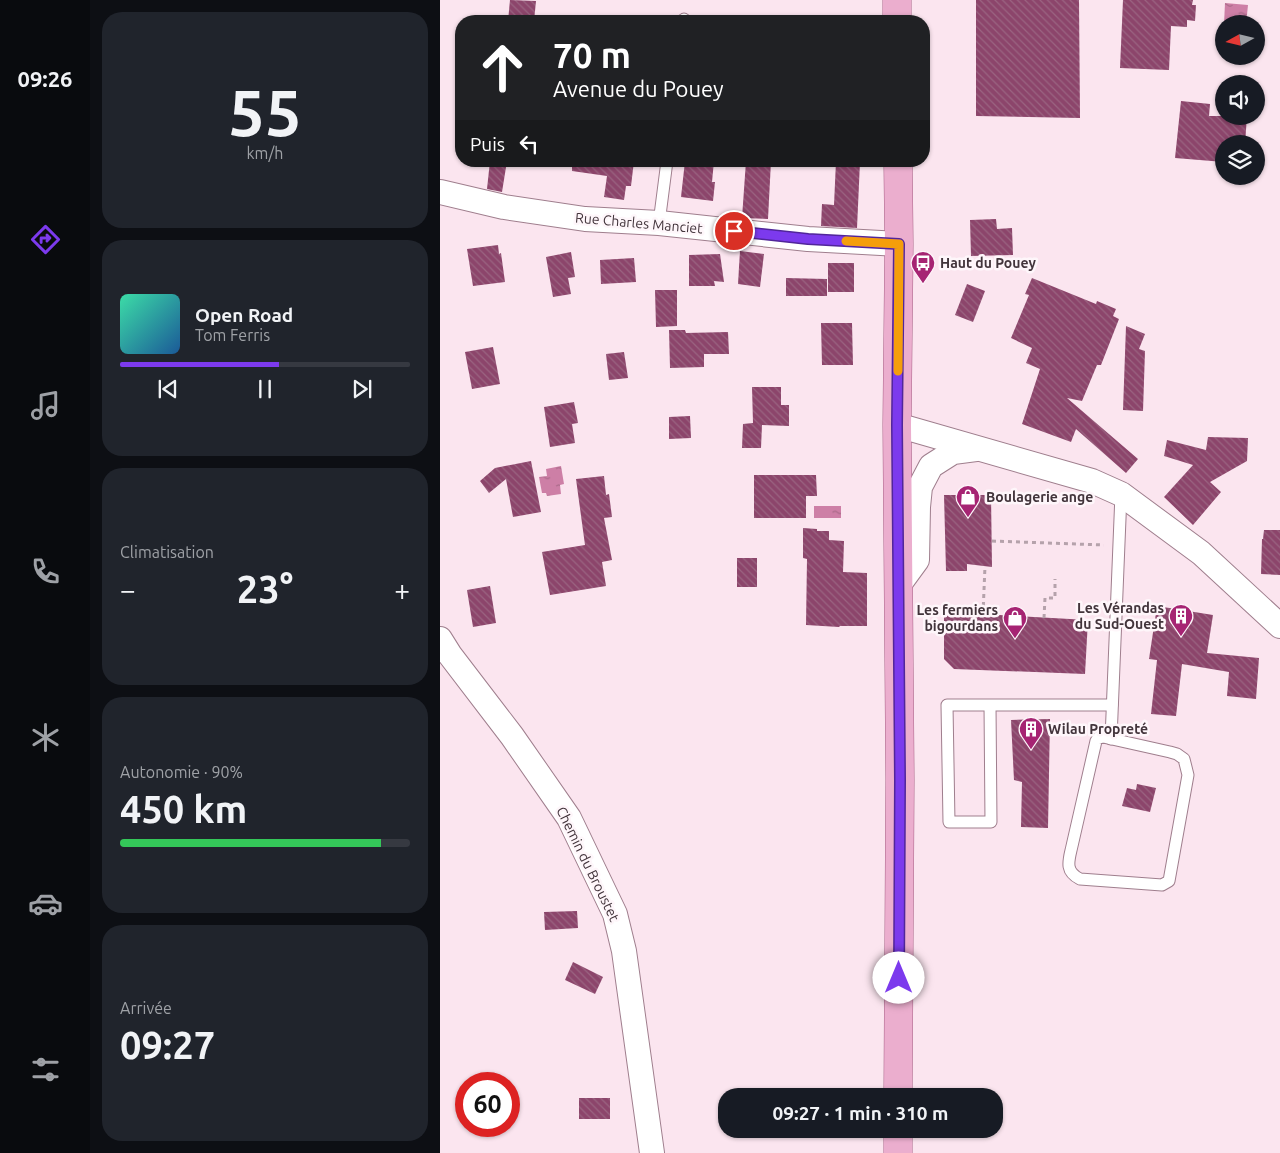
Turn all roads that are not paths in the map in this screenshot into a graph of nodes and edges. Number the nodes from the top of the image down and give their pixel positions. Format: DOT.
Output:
graph roads {
  1 [pos="897,0"];
  2 [pos="897,15"];
  3 [pos="666,167"];
  4 [pos="898,167"];
  5 [pos="440,192"];
  6 [pos="659,223"];
  7 [pos="899,244"];
  8 [pos="897,425"];
  9 [pos="980,449"];
  10 [pos="1121,494"];
  11 [pos="898,586"];
  12 [pos="1280,626"];
  13 [pos="440,639"];
  14 [pos="990,705"];
  15 [pos="1112,705"];
  16 [pos="1111,739"];
  17 [pos="898,1088"];
  18 [pos="898,1138"];
  19 [pos="652,1153"];
  20 [pos="898,1153"];
  1 -- 2 [label="main road"];
  3 -- 6 [label="lane"];
  4 -- 7 [label="main road"];
  5 -- 6 [label="street, Rue Charles Manciet"];
  6 -- 7 [label="street, Rue Charles Manciet"];
  7 -- 8 [label="main road"];
  8 -- 9 [label="street"];
  8 -- 11 [label="main road"];
  9 -- 10 [label="street"];
  9 -- 11 [label="street"];
  10 -- 12 [label="street"];
  10 -- 15 [label="lane"];
  11 -- 17 [label="main road"];
  13 -- 19 [label="street, Chemin du Broustet"];
  14 -- 14 [label="lane"];
  14 -- 15 [label="lane"];
  15 -- 16 [label="lane"];
  16 -- 16 [label="lane"];
  18 -- 20 [label="main road"];
}
